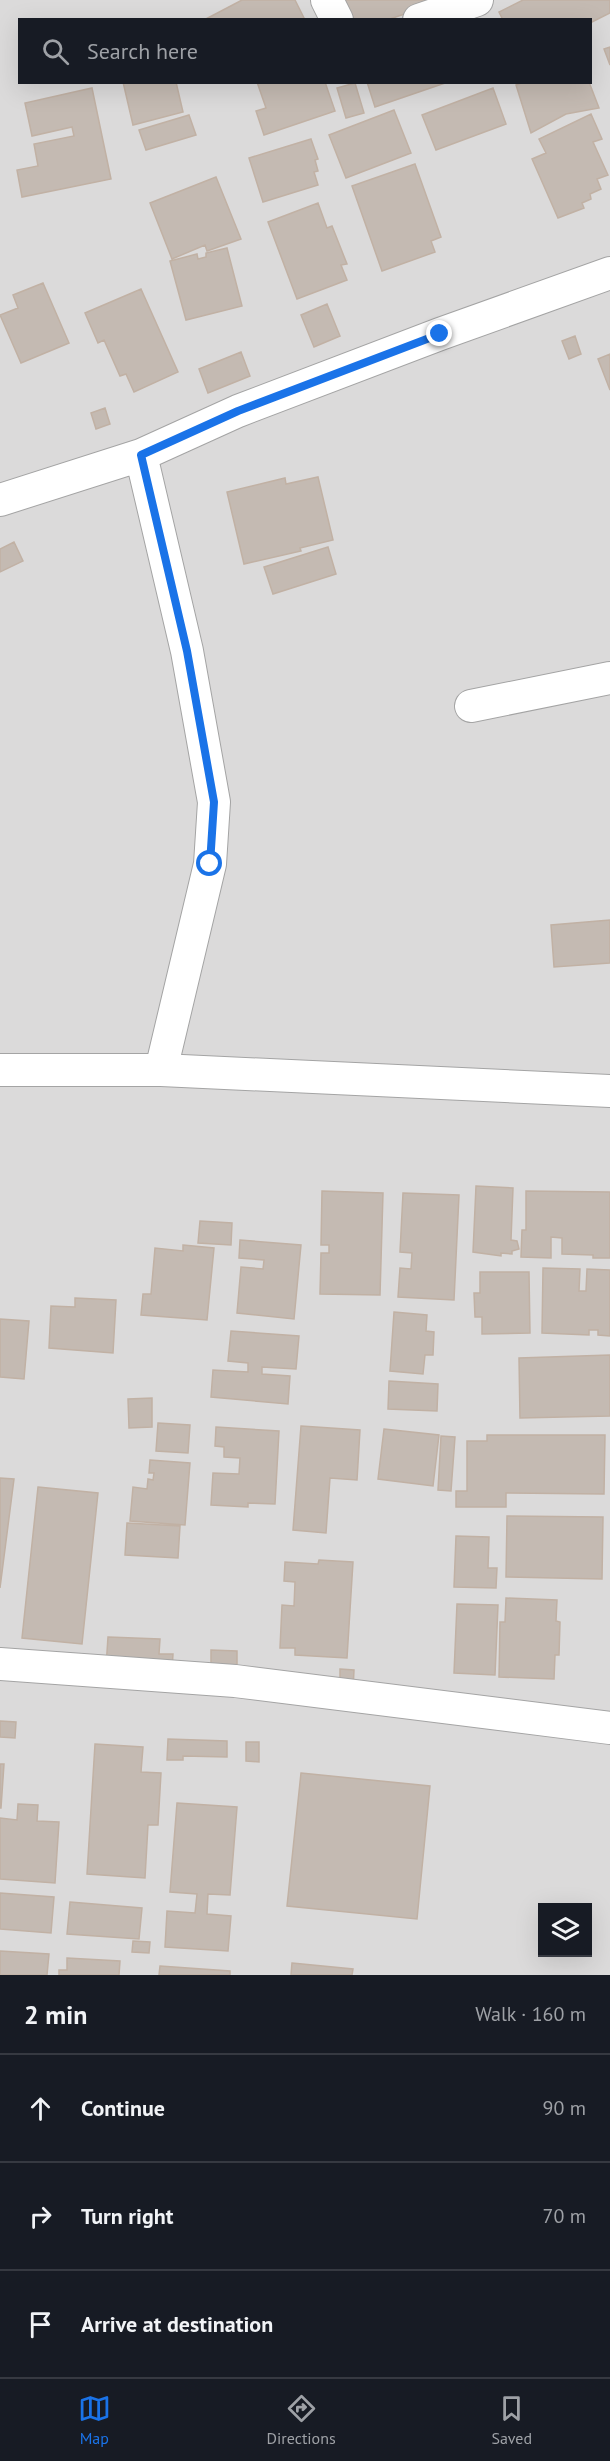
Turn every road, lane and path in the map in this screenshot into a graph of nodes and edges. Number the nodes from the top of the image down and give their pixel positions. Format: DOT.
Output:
graph roads {
  1 [pos="327,0"];
  2 [pos="477,0"];
  3 [pos="336,18"];
  4 [pos="425,18"];
  5 [pos="610,273"];
  6 [pos="141,455"];
  7 [pos="0,500"];
  8 [pos="610,678"];
  9 [pos="471,705"];
  10 [pos="0,1070"];
  11 [pos="161,1070"];
  12 [pos="610,1091"];
  13 [pos="0,1664"];
  14 [pos="610,1728"];
  1 -- 3 [label="street"];
  2 -- 4 [label="street"];
  5 -- 6 [label="street"];
  6 -- 7 [label="street"];
  6 -- 11 [label="street"];
  8 -- 9 [label="street"];
  10 -- 11 [label="street"];
  11 -- 12 [label="street"];
  13 -- 14 [label="street"];
}
